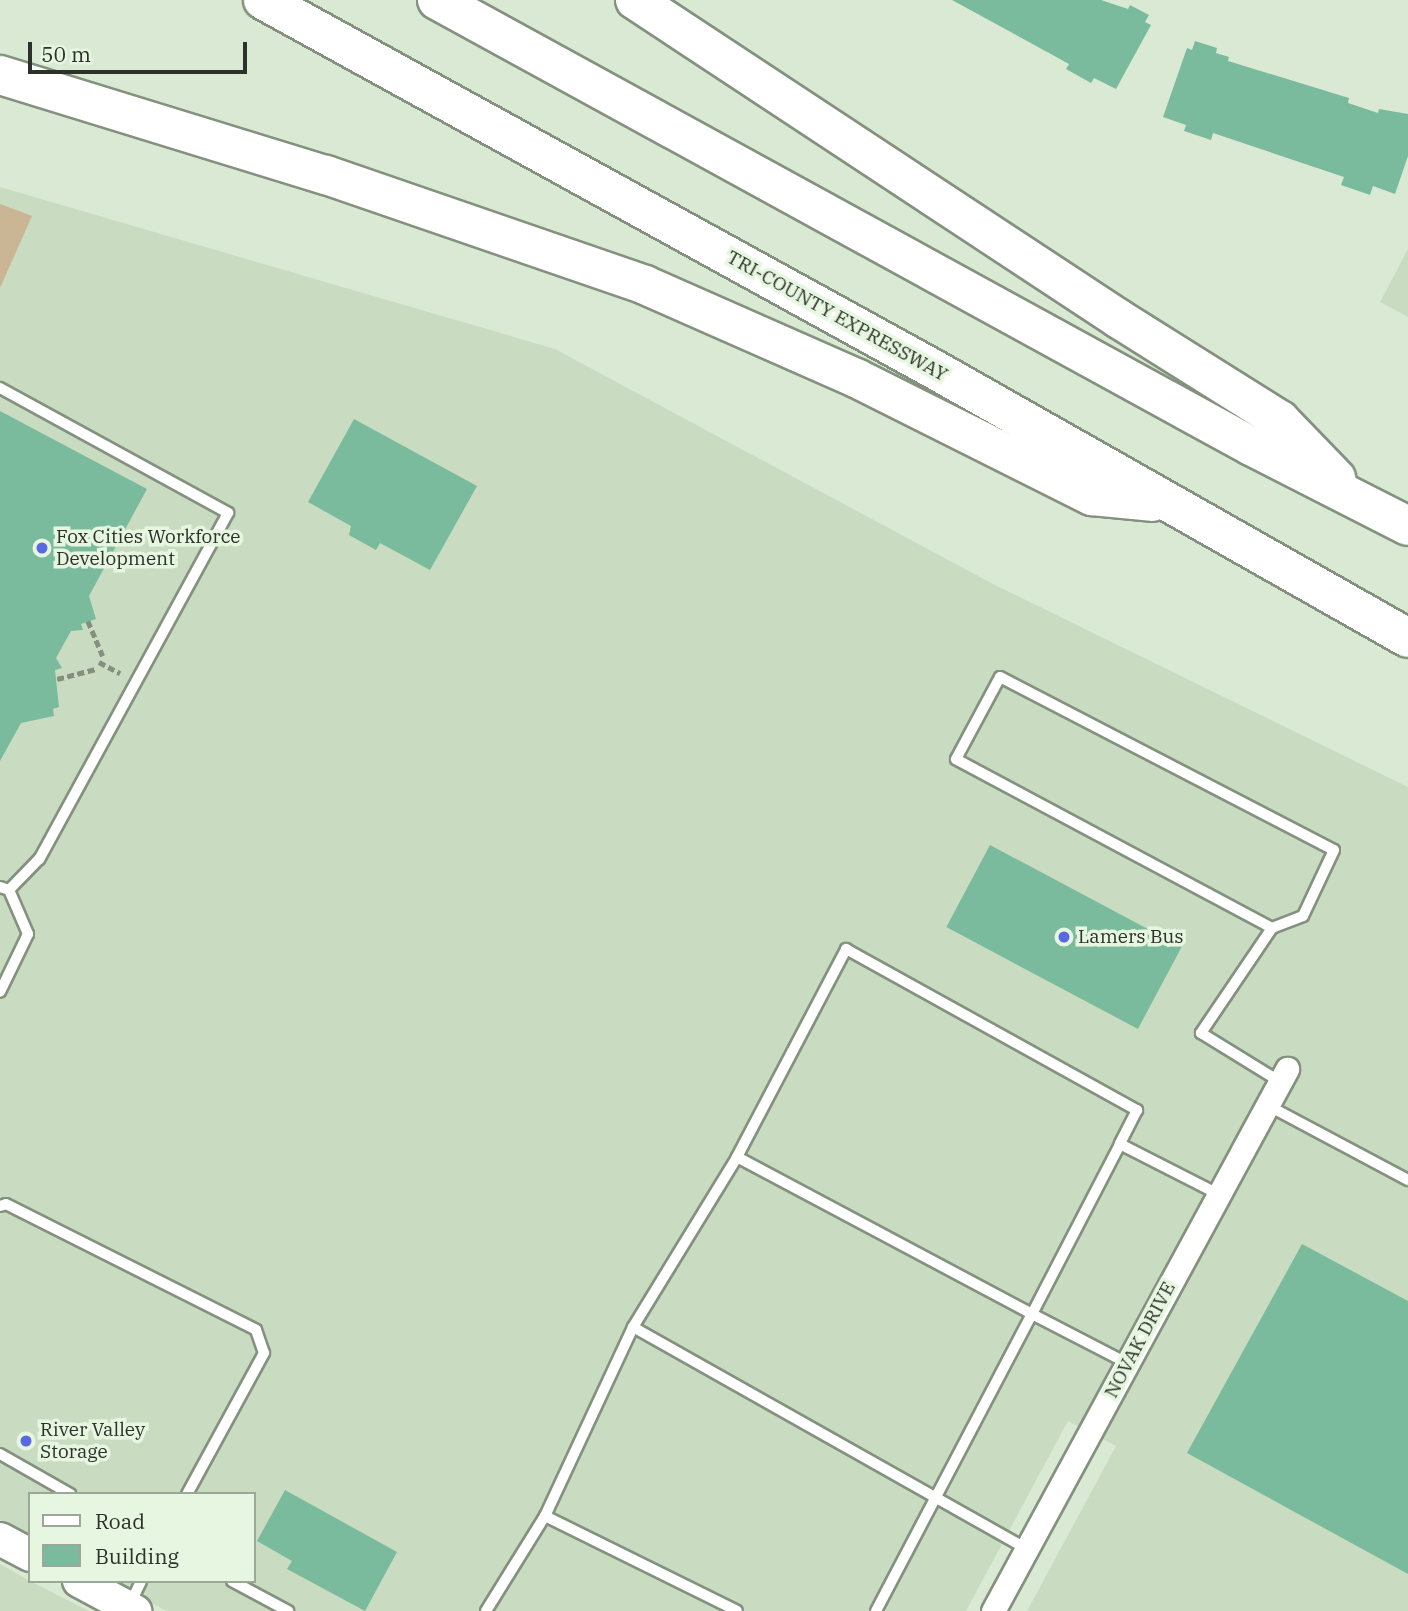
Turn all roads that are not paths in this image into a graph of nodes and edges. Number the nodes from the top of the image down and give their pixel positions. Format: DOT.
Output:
graph roads {
  1 [pos="263,0"];
  2 [pos="437,0"];
  3 [pos="635,0"];
  4 [pos="0,75"];
  5 [pos="0,388"];
  6 [pos="1354,497"];
  7 [pos="1166,503"];
  8 [pos="1408,526"];
  9 [pos="1408,638"];
  10 [pos="4,888"];
  11 [pos="1272,928"];
  12 [pos="0,992"];
  13 [pos="1283,1075"];
  14 [pos="1267,1105"];
  15 [pos="1120,1144"];
  16 [pos="737,1157"];
  17 [pos="1408,1180"];
  18 [pos="1219,1194"];
  19 [pos="0,1206"];
  20 [pos="1032,1314"];
  21 [pos="634,1327"];
  22 [pos="1127,1363"];
  23 [pos="0,1454"];
  24 [pos="66,1492"];
  25 [pos="188,1492"];
  26 [pos="934,1500"];
  27 [pos="545,1516"];
  28 [pos="0,1539"];
  29 [pos="1027,1549"];
  30 [pos="28,1554"];
  31 [pos="85,1583"];
  32 [pos="236,1583"];
  33 [pos="135,1600"];
  34 [pos="268,1600"];
  35 [pos="262,1611"];
  36 [pos="288,1611"];
  37 [pos="486,1611"];
  38 [pos="737,1611"];
  39 [pos="876,1611"];
  40 [pos="993,1611"];
  1 -- 7 [label="highway, TRI-COUNTY EXPRESSWAY"];
  2 -- 6 [label="highway"];
  3 -- 6 [label="highway"];
  4 -- 7 [label="highway"];
  5 -- 10 [label="lane"];
  6 -- 8 [label="highway"];
  7 -- 9 [label="highway, TRI-COUNTY EXPRESSWAY"];
  10 -- 12 [label="lane"];
  11 -- 11 [label="lane"];
  11 -- 13 [label="lane"];
  13 -- 14 [label="street, NOVAK DRIVE"];
  14 -- 17 [label="lane"];
  14 -- 18 [label="street, NOVAK DRIVE"];
  15 -- 16 [label="lane"];
  15 -- 18 [label="lane"];
  15 -- 20 [label="lane"];
  16 -- 20 [label="lane"];
  16 -- 21 [label="lane"];
  18 -- 22 [label="street, NOVAK DRIVE"];
  19 -- 25 [label="lane"];
  20 -- 22 [label="lane"];
  20 -- 26 [label="lane"];
  21 -- 26 [label="lane"];
  21 -- 27 [label="lane"];
  22 -- 29 [label="street, NOVAK DRIVE"];
  23 -- 24 [label="lane"];
  26 -- 29 [label="lane"];
  26 -- 39 [label="lane"];
  27 -- 37 [label="lane"];
  27 -- 38 [label="lane"];
  28 -- 30 [label="main road"];
  29 -- 40 [label="street, NOVAK DRIVE"];
  31 -- 33 [label="main road"];
  32 -- 34 [label="lane"];
  34 -- 35 [label="lane"];
  34 -- 36 [label="lane"];
}
